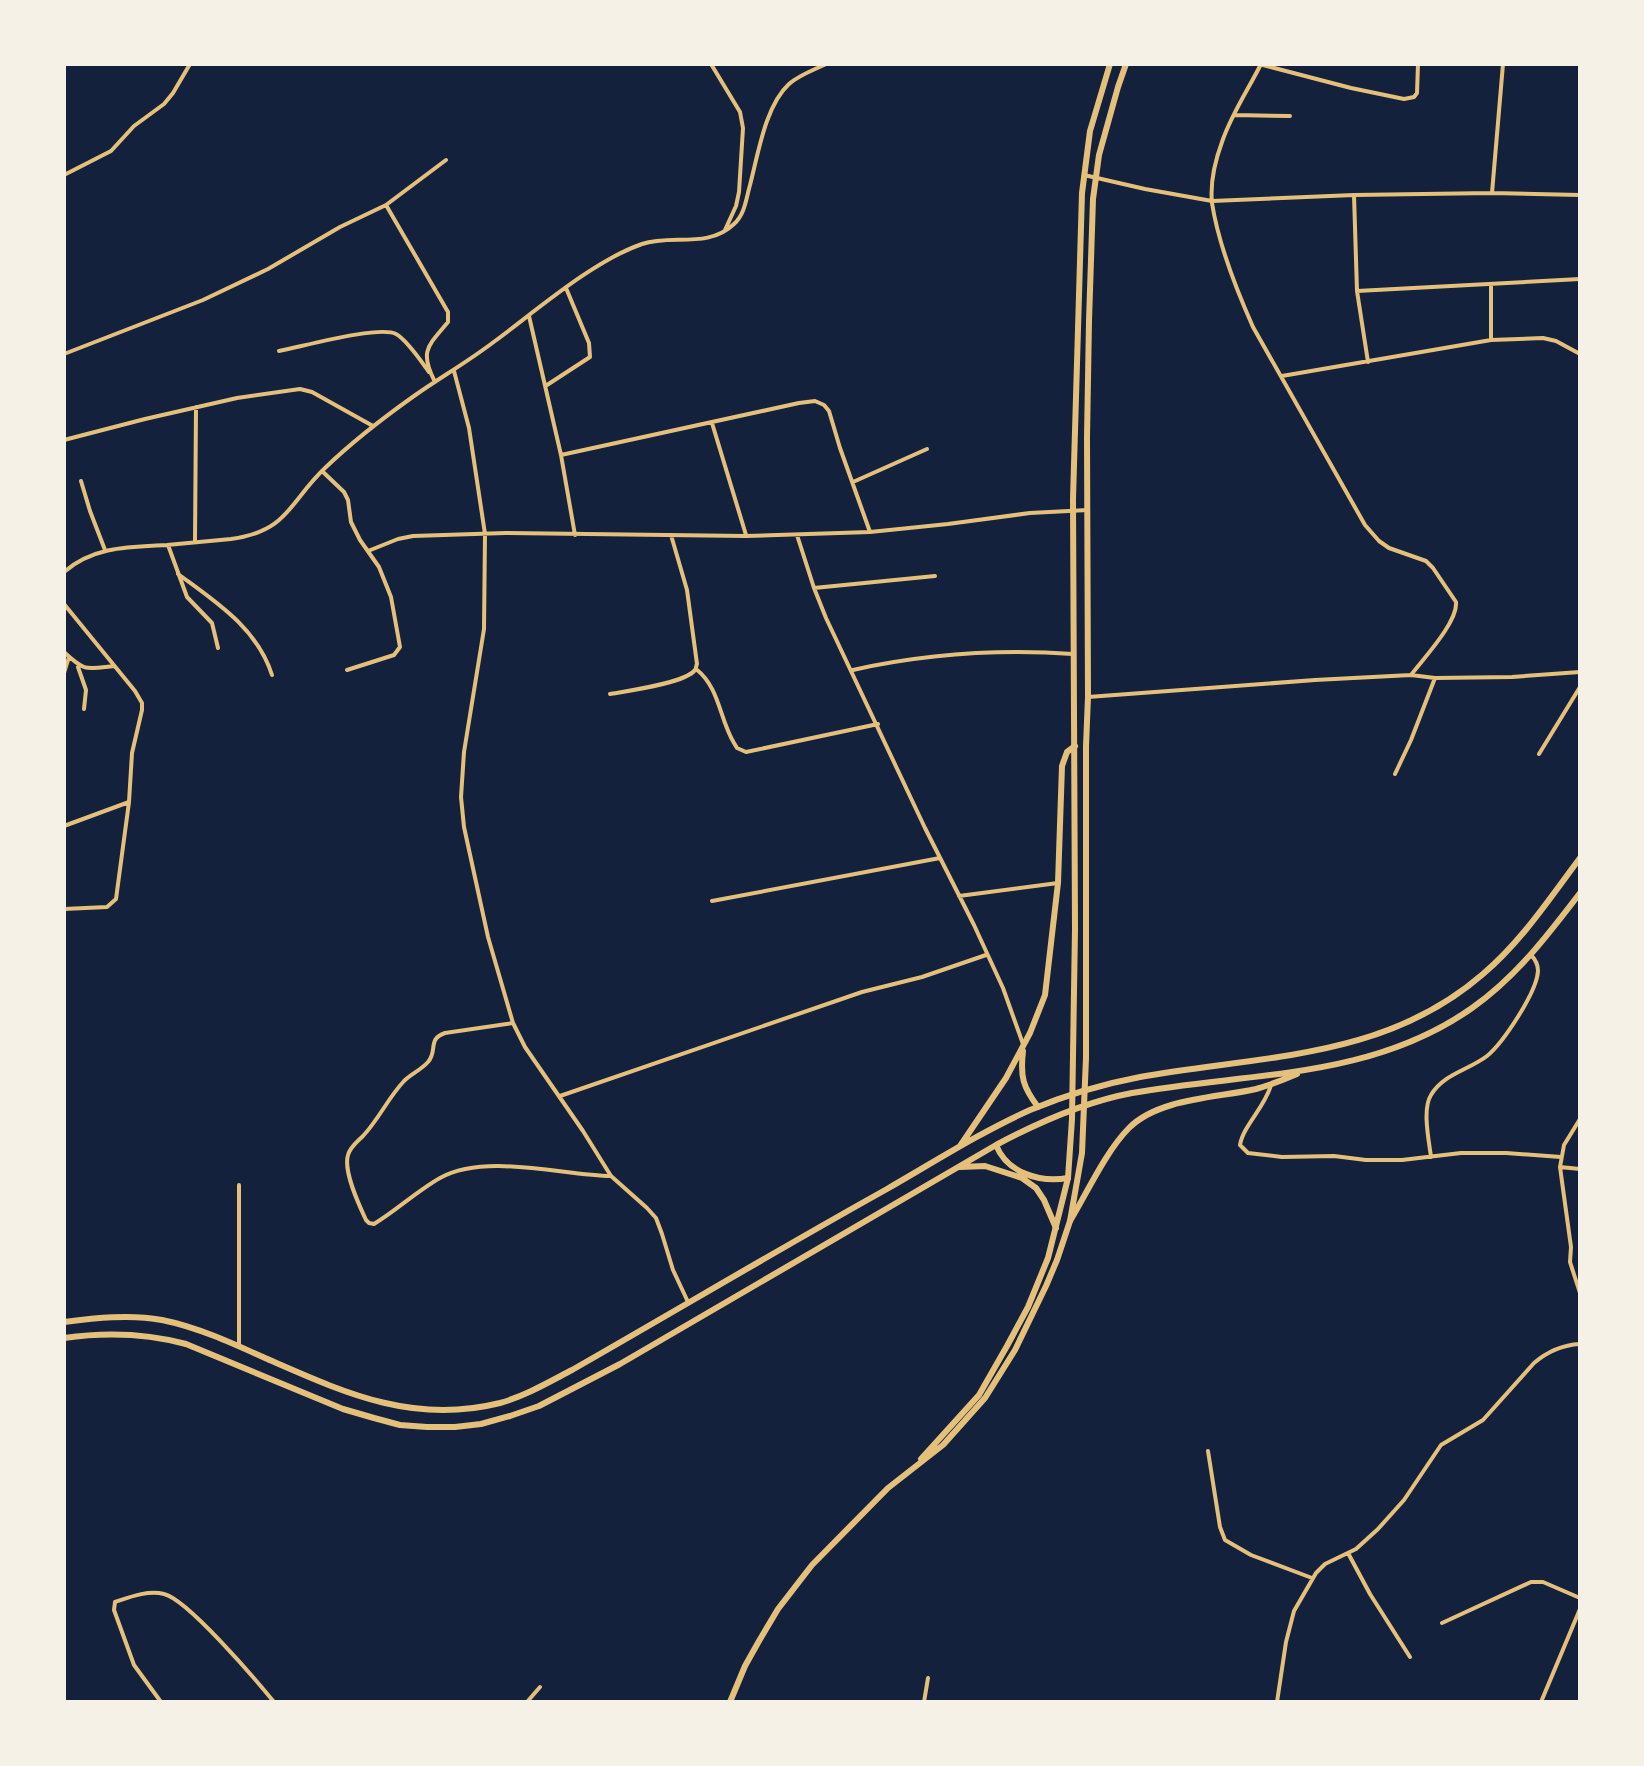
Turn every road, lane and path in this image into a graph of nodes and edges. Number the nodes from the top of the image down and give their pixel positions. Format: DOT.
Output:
graph roads {
  1 [pos="190,64"];
  2 [pos="711,64"];
  3 [pos="826,64"];
  4 [pos="1110,64"];
  5 [pos="1126,64"];
  6 [pos="1260,64"];
  7 [pos="1418,64"];
  8 [pos="1503,64"];
  9 [pos="1234,115"];
  10 [pos="1290,116"];
  11 [pos="446,160"];
  12 [pos="64,175"];
  13 [pos="1084,175"];
  14 [pos="1095,178"];
  15 [pos="1492,193"];
  16 [pos="1354,195"];
  17 [pos="1580,195"];
  18 [pos="1212,201"];
  19 [pos="386,205"];
  20 [pos="724,232"];
  21 [pos="1580,279"];
  22 [pos="1491,285"];
  23 [pos="566,288"];
  24 [pos="1357,291"];
  25 [pos="529,316"];
  26 [pos="1491,340"];
  27 [pos="279,351"];
  28 [pos="64,354"];
  29 [pos="1580,354"];
  30 [pos="1368,362"];
  31 [pos="454,371"];
  32 [pos="430,373"];
  33 [pos="1280,376"];
  34 [pos="435,382"];
  35 [pos="546,385"];
  36 [pos="196,407"];
  37 [pos="712,423"];
  38 [pos="373,426"];
  39 [pos="64,440"];
  40 [pos="927,449"];
  41 [pos="561,455"];
  42 [pos="322,471"];
  43 [pos="81,481"];
  44 [pos="853,482"];
  45 [pos="1074,510"];
  46 [pos="1088,510"];
  47 [pos="870,532"];
  48 [pos="485,534"];
  49 [pos="575,535"];
  50 [pos="671,535"];
  51 [pos="797,535"];
  52 [pos="746,536"];
  53 [pos="195,542"];
  54 [pos="168,545"];
  55 [pos="105,550"];
  56 [pos="368,551"];
  57 [pos="64,572"];
  58 [pos="178,574"];
  59 [pos="935,576"];
  60 [pos="814,588"];
  61 [pos="64,604"];
  62 [pos="218,648"];
  63 [pos="64,652"];
  64 [pos="1073,654"];
  65 [pos="69,657"];
  66 [pos="77,665"];
  67 [pos="114,666"];
  68 [pos="696,669"];
  69 [pos="347,670"];
  70 [pos="852,670"];
  71 [pos="1580,672"];
  72 [pos="64,673"];
  73 [pos="272,675"];
  74 [pos="1411,675"];
  75 [pos="1435,678"];
  76 [pos="1580,687"];
  77 [pos="610,694"];
  78 [pos="1088,697"];
  79 [pos="84,709"];
  80 [pos="878,724"];
  81 [pos="1075,746"];
  82 [pos="1086,746"];
  83 [pos="1539,754"];
  84 [pos="1395,774"];
  85 [pos="129,802"];
  86 [pos="64,826"];
  87 [pos="940,858"];
  88 [pos="1580,859"];
  89 [pos="1058,883"];
  90 [pos="1580,893"];
  91 [pos="959,896"];
  92 [pos="712,901"];
  93 [pos="64,909"];
  94 [pos="987,955"];
  95 [pos="1531,955"];
  96 [pos="513,1023"];
  97 [pos="1023,1045"];
  98 [pos="1306,1071"];
  99 [pos="1271,1085"];
  100 [pos="560,1096"];
  101 [pos="1038,1107"];
  102 [pos="1580,1119"];
  103 [pos="996,1145"];
  104 [pos="958,1149"];
  105 [pos="1431,1157"];
  106 [pos="1561,1157"];
  107 [pos="1560,1167"];
  108 [pos="956,1168"];
  109 [pos="1580,1169"];
  110 [pos="611,1176"];
  111 [pos="1068,1178"];
  112 [pos="239,1185"];
  113 [pos="1070,1221"];
  114 [pos="1056,1228"];
  115 [pos="1580,1293"];
  116 [pos="688,1302"];
  117 [pos="64,1322"];
  118 [pos="64,1338"];
  119 [pos="1580,1344"];
  120 [pos="1007,1346"];
  121 [pos="239,1347"];
  122 [pos="612,1347"];
  123 [pos="1015,1350"];
  124 [pos="620,1364"];
  125 [pos="1208,1451"];
  126 [pos="916,1464"];
  127 [pos="1348,1553"];
  128 [pos="1312,1578"];
  129 [pos="1580,1598"];
  130 [pos="1580,1609"];
  131 [pos="1442,1623"];
  132 [pos="1410,1657"];
  133 [pos="928,1678"];
  134 [pos="540,1687"];
  135 [pos="161,1702"];
  136 [pos="274,1702"];
  137 [pos="527,1702"];
  138 [pos="730,1702"];
  139 [pos="924,1702"];
  140 [pos="1277,1702"];
  141 [pos="1541,1702"];
  1 -- 12 [label="street"];
  2 -- 20 [label="street"];
  3 -- 20 [label="street"];
  4 -- 13 [label="main road"];
  5 -- 14 [label="main road"];
  6 -- 7 [label="street"];
  6 -- 9 [label="street"];
  8 -- 15 [label="street"];
  9 -- 10 [label="street"];
  9 -- 18 [label="street"];
  11 -- 19 [label="street"];
  13 -- 14 [label="street"];
  13 -- 45 [label="main road"];
  14 -- 18 [label="street"];
  14 -- 46 [label="main road"];
  15 -- 16 [label="street"];
  15 -- 17 [label="street"];
  16 -- 18 [label="street"];
  16 -- 24 [label="street"];
  18 -- 33 [label="street"];
  19 -- 28 [label="street"];
  19 -- 32 [label="street"];
  20 -- 23 [label="street"];
  21 -- 22 [label="street"];
  22 -- 24 [label="street"];
  22 -- 26 [label="street"];
  23 -- 25 [label="street"];
  23 -- 35 [label="street"];
  24 -- 30 [label="street"];
  25 -- 31 [label="street"];
  25 -- 35 [label="street"];
  26 -- 29 [label="street"];
  26 -- 30 [label="street"];
  27 -- 32 [label="street"];
  30 -- 33 [label="street"];
  31 -- 34 [label="street"];
  31 -- 48 [label="street"];
  32 -- 34 [label="street"];
  33 -- 74 [label="street"];
  34 -- 38 [label="street"];
  35 -- 41 [label="street"];
  36 -- 38 [label="street"];
  36 -- 39 [label="street"];
  36 -- 53 [label="street"];
  37 -- 41 [label="street"];
  37 -- 44 [label="street"];
  37 -- 52 [label="street"];
  38 -- 42 [label="street"];
  40 -- 44 [label="street"];
  41 -- 49 [label="street"];
  42 -- 53 [label="street"];
  42 -- 56 [label="street"];
  43 -- 55 [label="street"];
  44 -- 47 [label="street"];
  45 -- 46 [label="street"];
  45 -- 47 [label="street"];
  45 -- 64 [label="main road"];
  46 -- 78 [label="main road"];
  47 -- 51 [label="street"];
  48 -- 49 [label="street"];
  48 -- 56 [label="street"];
  48 -- 96 [label="street"];
  49 -- 50 [label="street"];
  50 -- 52 [label="street"];
  50 -- 68 [label="street"];
  51 -- 52 [label="street"];
  51 -- 60 [label="street"];
  53 -- 54 [label="street"];
  54 -- 55 [label="street"];
  54 -- 58 [label="street"];
  55 -- 57 [label="street"];
  56 -- 69 [label="street"];
  58 -- 62 [label="street"];
  58 -- 73 [label="street"];
  59 -- 60 [label="street"];
  60 -- 70 [label="street"];
  61 -- 67 [label="street"];
  63 -- 65 [label="street"];
  64 -- 70 [label="street"];
  64 -- 81 [label="main road"];
  65 -- 66 [label="street"];
  65 -- 72 [label="street"];
  66 -- 67 [label="street"];
  66 -- 79 [label="street"];
  67 -- 85 [label="street"];
  68 -- 77 [label="street"];
  68 -- 80 [label="street"];
  70 -- 80 [label="street"];
  71 -- 75 [label="street"];
  74 -- 75 [label="street"];
  74 -- 78 [label="street"];
  75 -- 84 [label="street"];
  76 -- 83 [label="street"];
  78 -- 82 [label="main road"];
  80 -- 87 [label="street"];
  81 -- 82 [label="main road"];
  81 -- 89 [label="main road"];
  81 -- 111 [label="main road"];
  82 -- 113 [label="main road"];
  85 -- 86 [label="street"];
  85 -- 93 [label="street"];
  87 -- 91 [label="street"];
  87 -- 92 [label="street"];
  88 -- 101 [label="main road"];
  89 -- 91 [label="street"];
  89 -- 97 [label="main road"];
  90 -- 95 [label="main road"];
  91 -- 94 [label="street"];
  94 -- 97 [label="street"];
  94 -- 100 [label="street"];
  95 -- 98 [label="main road"];
  95 -- 105 [label="street"];
  96 -- 100 [label="street"];
  96 -- 110 [label="street"];
  97 -- 101 [label="main road"];
  97 -- 104 [label="main road"];
  98 -- 99 [label="main road"];
  98 -- 103 [label="main road"];
  99 -- 105 [label="street"];
  99 -- 113 [label="main road"];
  100 -- 110 [label="street"];
  101 -- 104 [label="main road"];
  102 -- 106 [label="street"];
  103 -- 108 [label="main road"];
  103 -- 111 [label="main road"];
  104 -- 116 [label="main road"];
  105 -- 106 [label="street"];
  106 -- 107 [label="street"];
  107 -- 109 [label="street"];
  107 -- 115 [label="street"];
  108 -- 114 [label="main road"];
  108 -- 124 [label="main road"];
  110 -- 116 [label="street"];
  111 -- 114 [label="main road"];
  112 -- 121 [label="street"];
  113 -- 123 [label="main road"];
  114 -- 120 [label="main road"];
  116 -- 122 [label="main road"];
  117 -- 121 [label="main road"];
  118 -- 124 [label="main road"];
  119 -- 127 [label="street"];
  120 -- 123 [label="main road"];
  120 -- 126 [label="main road"];
  121 -- 122 [label="main road"];
  122 -- 124 [label="main road"];
  123 -- 126 [label="main road"];
  125 -- 128 [label="street"];
  126 -- 138 [label="main road"];
  127 -- 128 [label="street"];
  127 -- 132 [label="street"];
  128 -- 140 [label="street"];
  129 -- 131 [label="street"];
  130 -- 141 [label="street"];
  133 -- 139 [label="street"];
  134 -- 137 [label="street"];
  135 -- 136 [label="street"];
}
